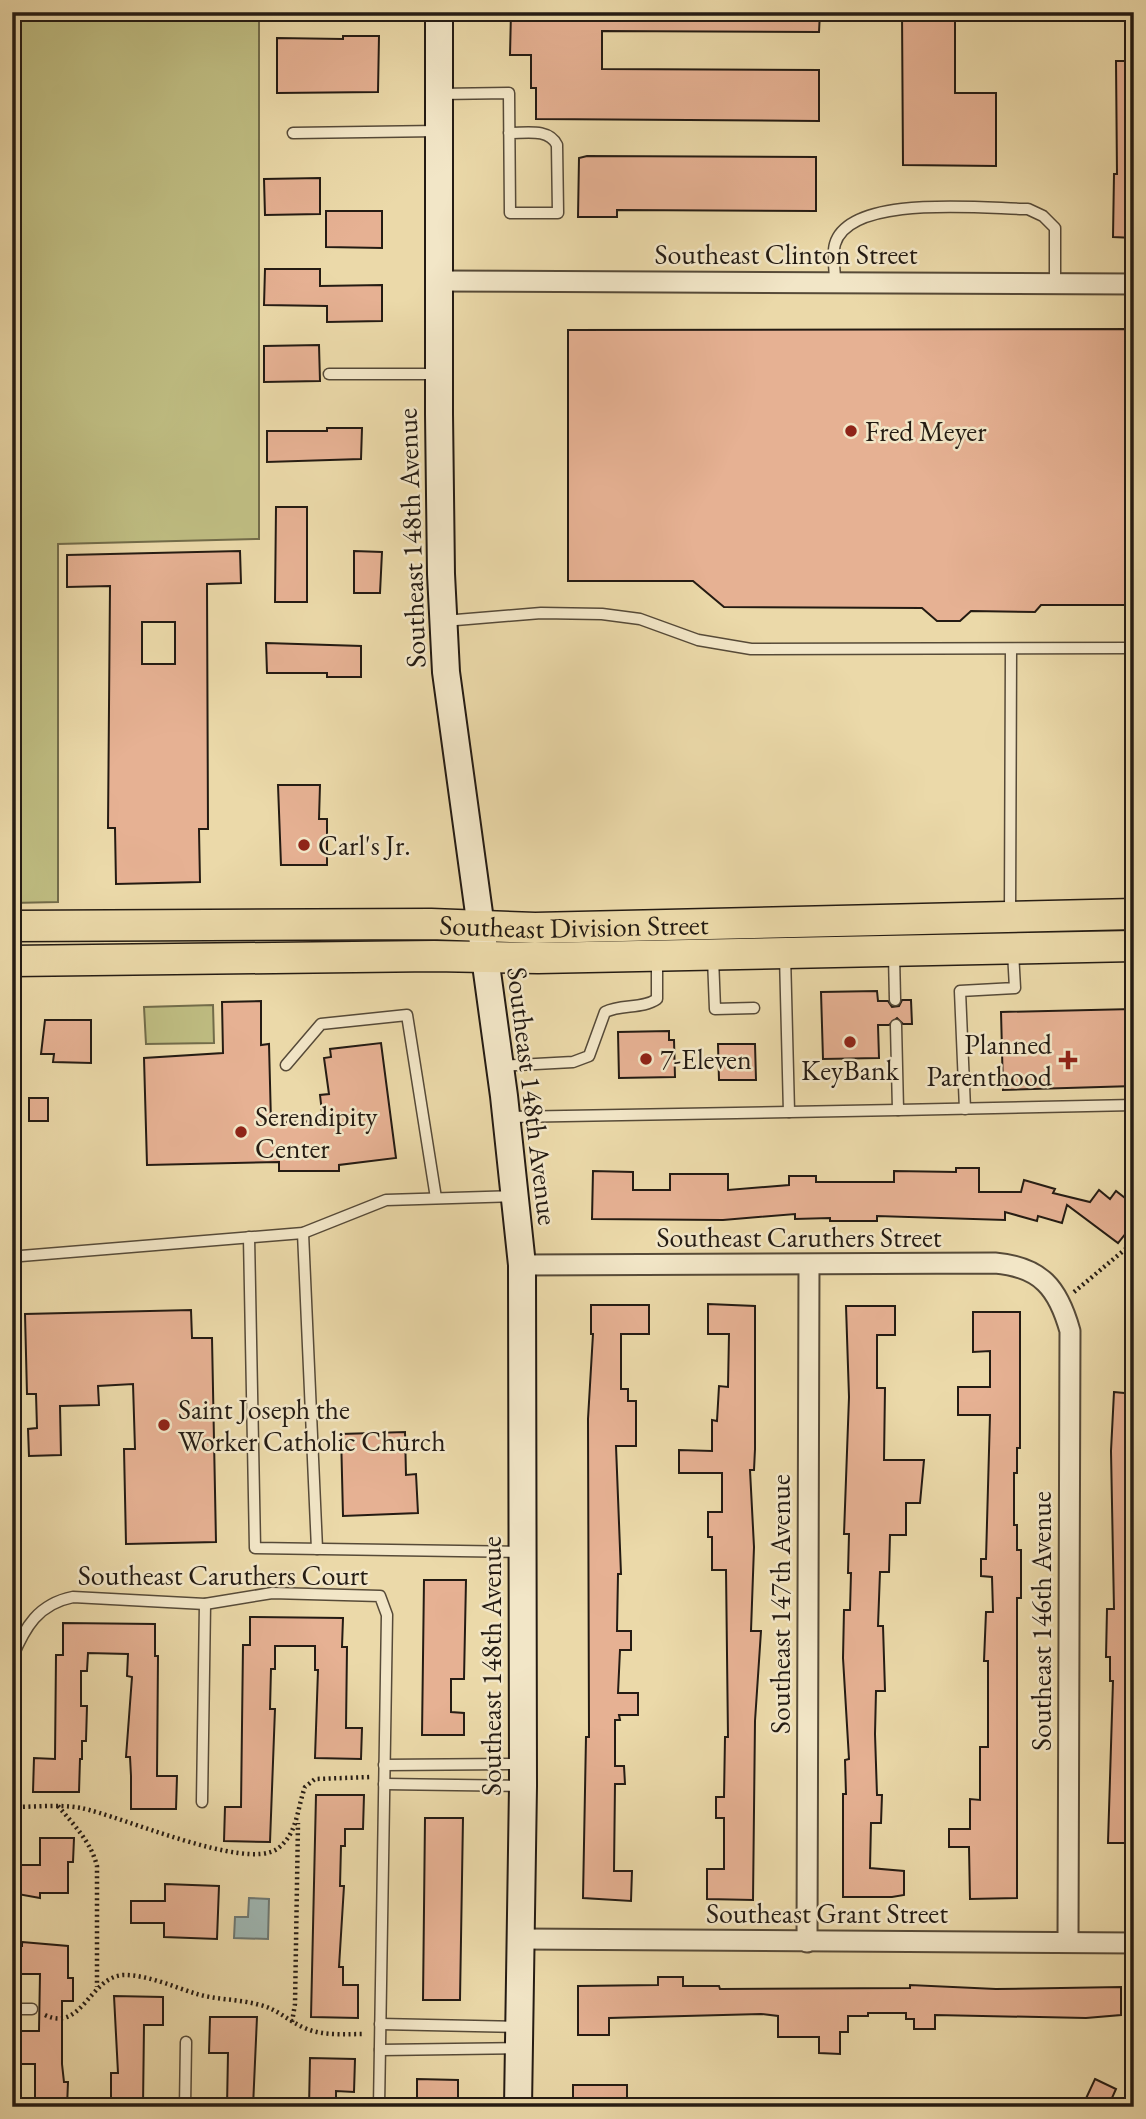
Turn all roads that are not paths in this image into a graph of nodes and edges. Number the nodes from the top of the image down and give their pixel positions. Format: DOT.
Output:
graph roads {
  1 [pos="439,12"];
  2 [pos="439,94"];
  3 [pos="439,131"];
  4 [pos="293,133"];
  5 [pos="509,133"];
  6 [pos="438,281"];
  7 [pos="835,281"];
  8 [pos="1055,284"];
  9 [pos="1134,285"];
  10 [pos="329,374"];
  11 [pos="439,374"];
  12 [pos="443,621"];
  13 [pos="1134,648"];
  14 [pos="1011,649"];
  15 [pos="1134,914"];
  16 [pos="1010,917"];
  17 [pos="480,925"];
  18 [pos="12,926"];
  19 [pos="1134,946"];
  20 [pos="1012,948"];
  21 [pos="893,951"];
  22 [pos="785,953"];
  23 [pos="713,954"];
  24 [pos="657,955"];
  25 [pos="484,957"];
  26 [pos="12,961"];
  27 [pos="895,1000"];
  28 [pos="754,1008"];
  29 [pos="896,1025"];
  30 [pos="286,1065"];
  31 [pos="499,1066"];
  32 [pos="1134,1105"];
  33 [pos="965,1109"];
  34 [pos="898,1110"];
  35 [pos="789,1112"];
  36 [pos="506,1117"];
  37 [pos="515,1196"];
  38 [pos="436,1198"];
  39 [pos="303,1233"];
  40 [pos="249,1237"];
  41 [pos="21,1256"];
  42 [pos="522,1265"];
  43 [pos="809,1266"];
  44 [pos="1062,1301"];
  45 [pos="317,1549"];
  46 [pos="523,1552"];
  47 [pos="205,1604"];
  48 [pos="12,1658"];
  49 [pos="384,1765"];
  50 [pos="523,1775"];
  51 [pos="384,1784"];
  52 [pos="202,1802"];
  53 [pos="521,1939"];
  54 [pos="807,1942"];
  55 [pos="1068,1942"];
  56 [pos="1134,1943"];
  57 [pos="12,2009"];
  58 [pos="32,2009"];
  59 [pos="380,2029"];
  60 [pos="519,2037"];
  61 [pos="186,2042"];
  62 [pos="380,2050"];
  63 [pos="185,2107"];
  64 [pos="379,2107"];
  65 [pos="519,2107"];
  1 -- 2 [label="main road, Southeast 148th Avenue"];
  2 -- 3 [label="main road, Southeast 148th Avenue"];
  2 -- 5 [label="lane"];
  3 -- 4 [label="lane"];
  3 -- 6 [label="main road, Southeast 148th Avenue"];
  5 -- 5 [label="lane"];
  6 -- 7 [label="street, Southeast Clinton Street"];
  6 -- 11 [label="main road, Southeast 148th Avenue"];
  7 -- 8 [label="street, Southeast Clinton Street"];
  7 -- 8 [label="lane"];
  8 -- 9 [label="street, Southeast Clinton Street"];
  10 -- 11 [label="lane"];
  11 -- 12 [label="main road, Southeast 148th Avenue"];
  12 -- 14 [label="lane"];
  12 -- 17 [label="main road, Southeast 148th Avenue"];
  13 -- 14 [label="lane"];
  14 -- 16 [label="lane"];
  15 -- 16 [label="main road, Southeast Division Street"];
  16 -- 17 [label="main road, Southeast Division Street"];
  17 -- 18 [label="main road, Southeast Division Street"];
  17 -- 25 [label="main road, Southeast 148th Avenue"];
  19 -- 20 [label="main road, Southeast Division Street"];
  20 -- 21 [label="main road, Southeast Division Street"];
  20 -- 33 [label="lane"];
  21 -- 22 [label="main road, Southeast Division Street"];
  21 -- 27 [label="lane"];
  22 -- 23 [label="main road, Southeast Division Street"];
  22 -- 35 [label="lane"];
  23 -- 24 [label="main road, Southeast Division Street"];
  23 -- 28 [label="lane"];
  24 -- 25 [label="main road, Southeast Division Street"];
  24 -- 31 [label="lane"];
  25 -- 26 [label="main road, Southeast Division Street"];
  25 -- 31 [label="main road, Southeast 148th Avenue"];
  29 -- 34 [label="lane"];
  30 -- 38 [label="lane"];
  31 -- 36 [label="main road, Southeast 148th Avenue"];
  32 -- 33 [label="lane"];
  33 -- 34 [label="lane"];
  34 -- 35 [label="lane"];
  35 -- 36 [label="lane"];
  36 -- 37 [label="main road, Southeast 148th Avenue"];
  37 -- 38 [label="lane"];
  37 -- 42 [label="main road, Southeast 148th Avenue"];
  38 -- 39 [label="lane"];
  39 -- 40 [label="lane"];
  39 -- 45 [label="lane"];
  40 -- 41 [label="lane"];
  40 -- 45 [label="lane"];
  42 -- 43 [label="street, Southeast Caruthers Street"];
  42 -- 46 [label="main road, Southeast 148th Avenue"];
  43 -- 44 [label="street, Southeast Caruthers Street"];
  43 -- 54 [label="street, Southeast 147th Avenue"];
  44 -- 55 [label="street, Southeast 146th Avenue"];
  45 -- 46 [label="lane"];
  46 -- 50 [label="main road, Southeast 148th Avenue"];
  47 -- 48 [label="lane, Southeast Caruthers Court"];
  47 -- 49 [label="lane, Southeast Caruthers Court"];
  47 -- 52 [label="lane"];
  49 -- 50 [label="lane"];
  49 -- 51 [label="lane, Southeast Caruthers Court"];
  50 -- 51 [label="lane"];
  50 -- 53 [label="main road, Southeast 148th Avenue"];
  51 -- 59 [label="lane, Southeast Caruthers Court"];
  53 -- 54 [label="street, Southeast Grant Street"];
  53 -- 60 [label="main road, Southeast 148th Avenue"];
  54 -- 55 [label="street, Southeast Grant Street"];
  55 -- 56 [label="street, Southeast Grant Street"];
  57 -- 58 [label="lane"];
  59 -- 60 [label="lane"];
  59 -- 62 [label="lane, Southeast Caruthers Court"];
  60 -- 62 [label="lane"];
  60 -- 65 [label="main road, Southeast 148th Avenue"];
  61 -- 63 [label="lane"];
  62 -- 64 [label="lane, Southeast Caruthers Court"];
}
